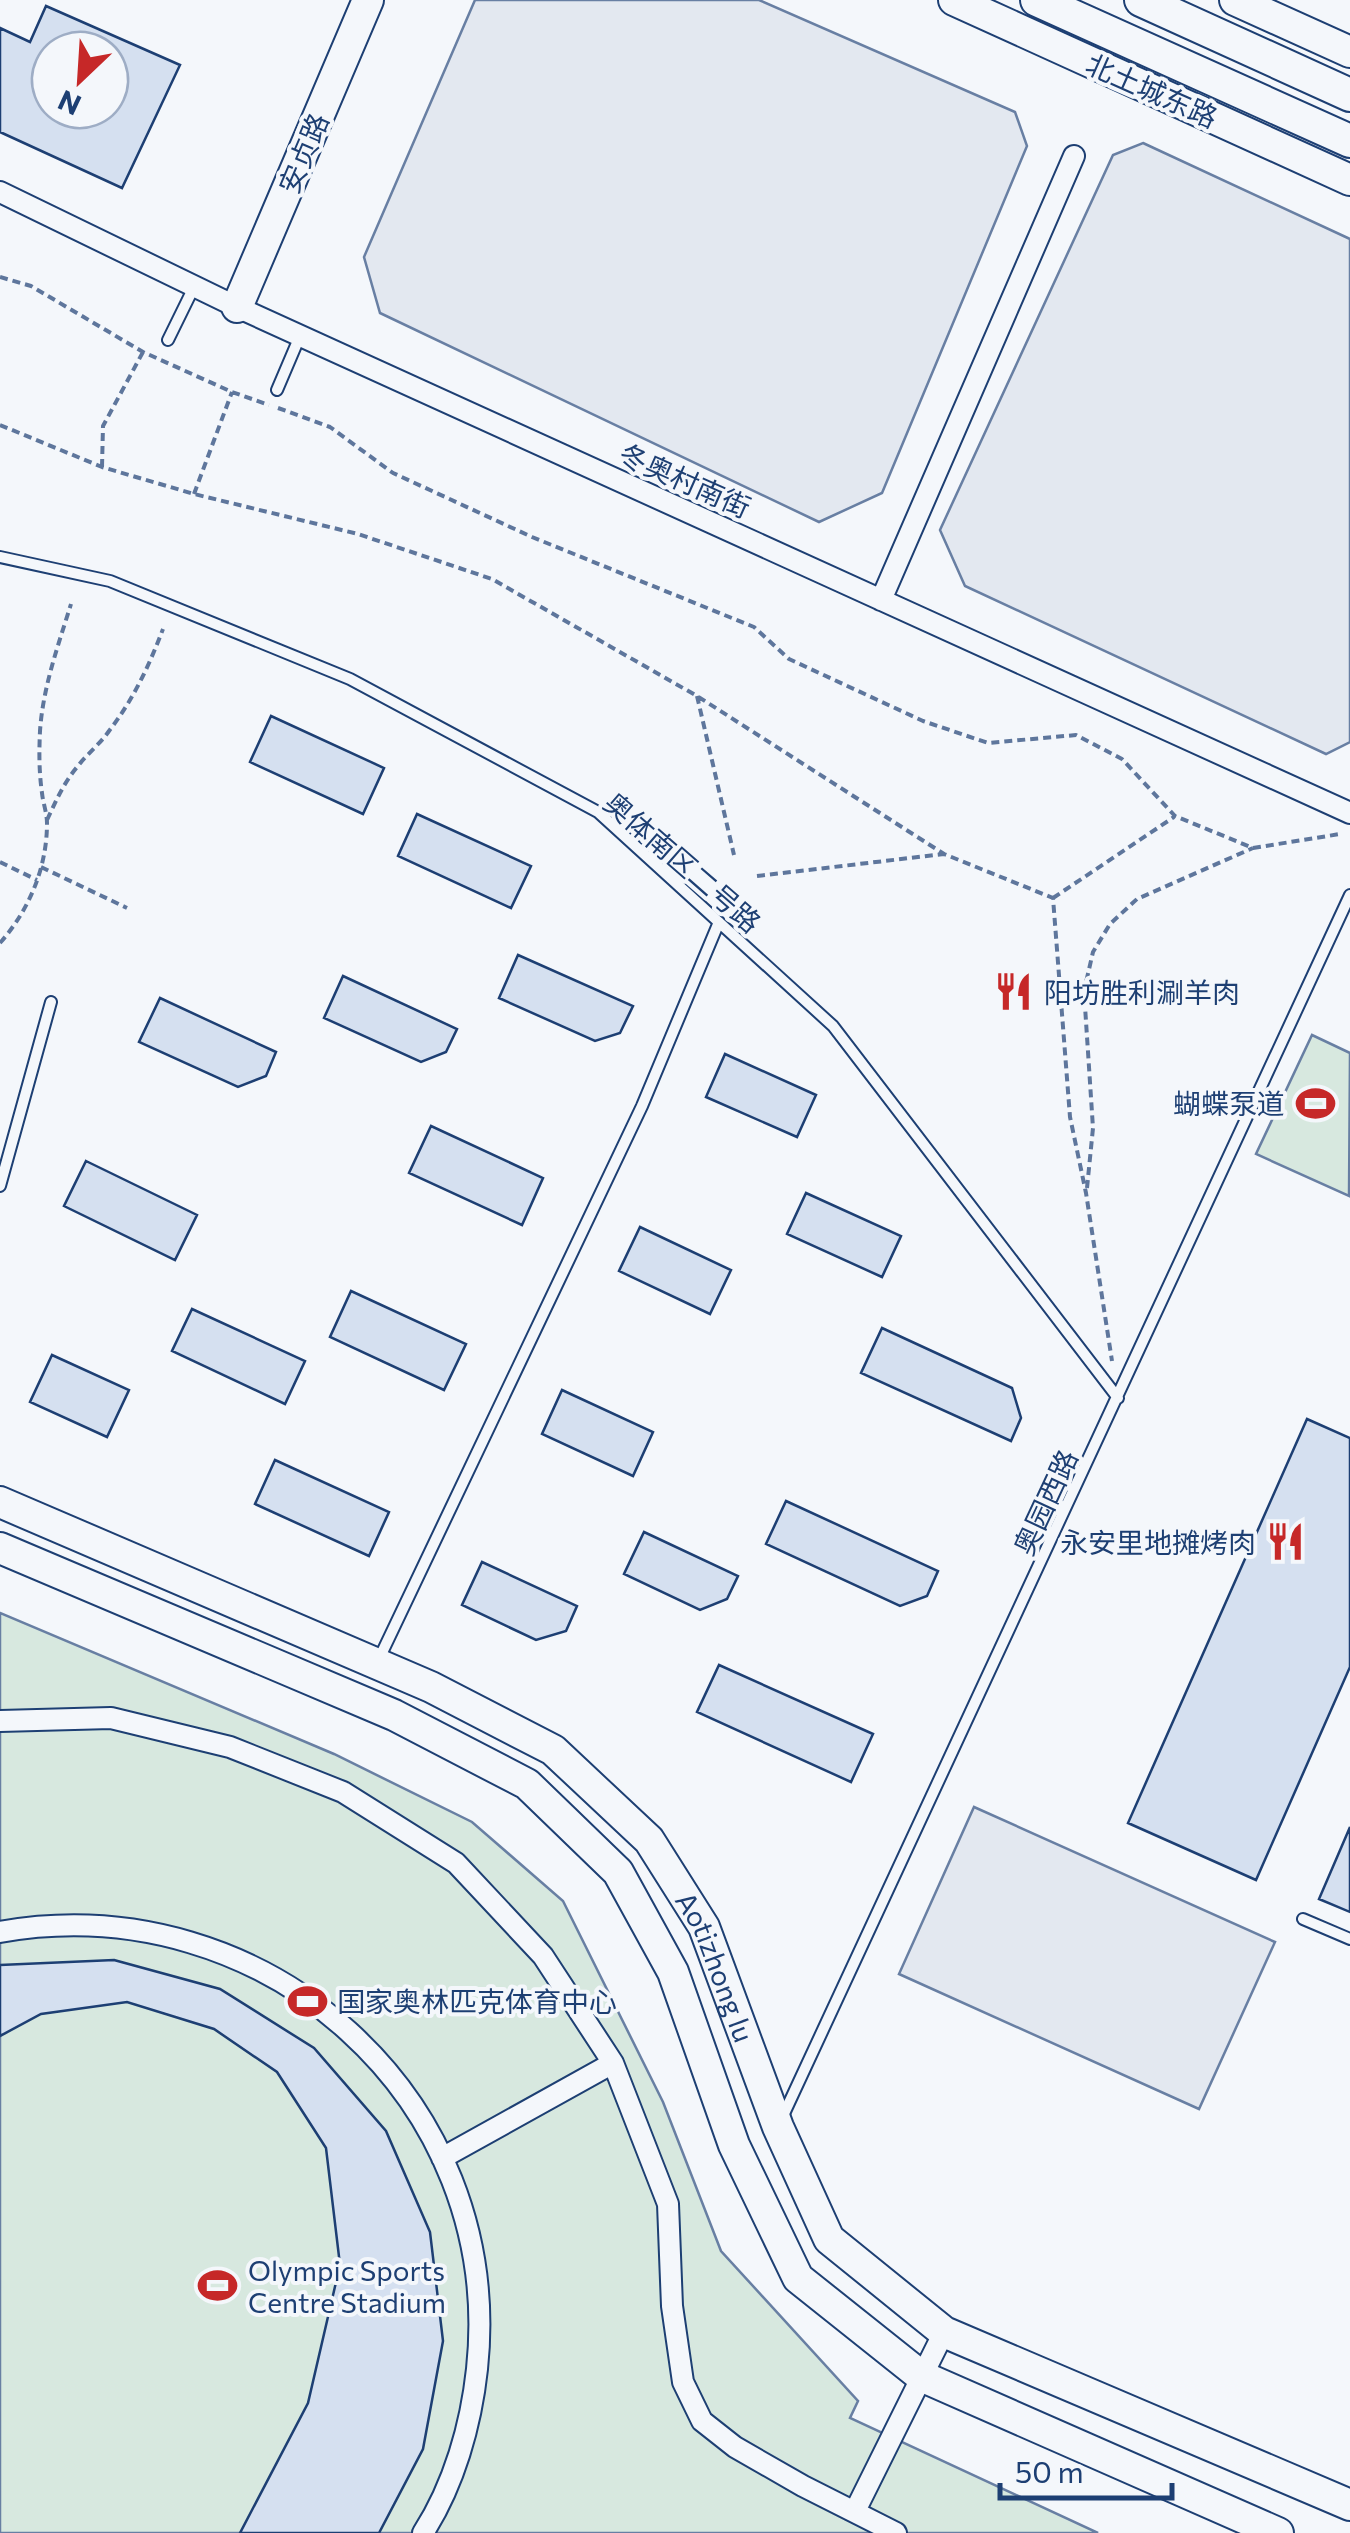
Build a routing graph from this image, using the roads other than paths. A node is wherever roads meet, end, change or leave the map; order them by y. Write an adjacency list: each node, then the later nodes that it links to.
1 (368, 0): 13 (main road, 安贞路)
2 (954, 0): 10 (main road, 北土城东路)
3 (1037, 0): 8 (main road, 北土城东路)
4 (1141, 0): 7 (main road)
5 (1235, 0): 6 (main road)
6 (1350, 52)
7 (1350, 95)
8 (1350, 141)
9 (1074, 156): 18 (street)
10 (1350, 180)
11 (0, 192): 12 (street, 冬奥村南街)
12 (194, 286): 13 (street, 冬奥村南街); 15 (lane)
13 (237, 307): 14 (street, 冬奥村南街)
14 (300, 335): 16 (lane); 18 (street, 冬奥村南街)
15 (168, 340)
16 (277, 390)
17 (0, 556): 21 (lane, 奥体南区二号路)
18 (881, 600): 19 (street, 冬奥村南街)
19 (1350, 813)
20 (1350, 895): 24 (lane, 奥园西路)
21 (719, 922): 24 (lane, 奥体南区二号路); 27 (lane)
22 (51, 1002): 23 (lane)
23 (0, 1186)
24 (1118, 1398): 33 (lane, 奥园西路)
25 (0, 1502): 27 (main road, Aotizhong lu)
26 (0, 1548): 36 (main road, Aotizhong lu)
27 (376, 1664): 33 (main road, Aotizhong lu)
28 (0, 1721): 32 (street)
29 (1304, 1919): 31 (lane)
30 (0, 1932): 34 (street)
31 (1350, 1939)
32 (613, 2062): 34 (street); 38 (street)
33 (778, 2127): 35 (main road, Aotizhong lu)
34 (442, 2158): 39 (street)
35 (944, 2332): 36 (street); 37 (main road, Aotizhong lu)
36 (921, 2376): 38 (street); 41 (main road, Aotizhong lu)
37 (1350, 2505)
38 (855, 2510): 40 (street)
39 (423, 2533)
40 (896, 2533)
41 (1278, 2533)

